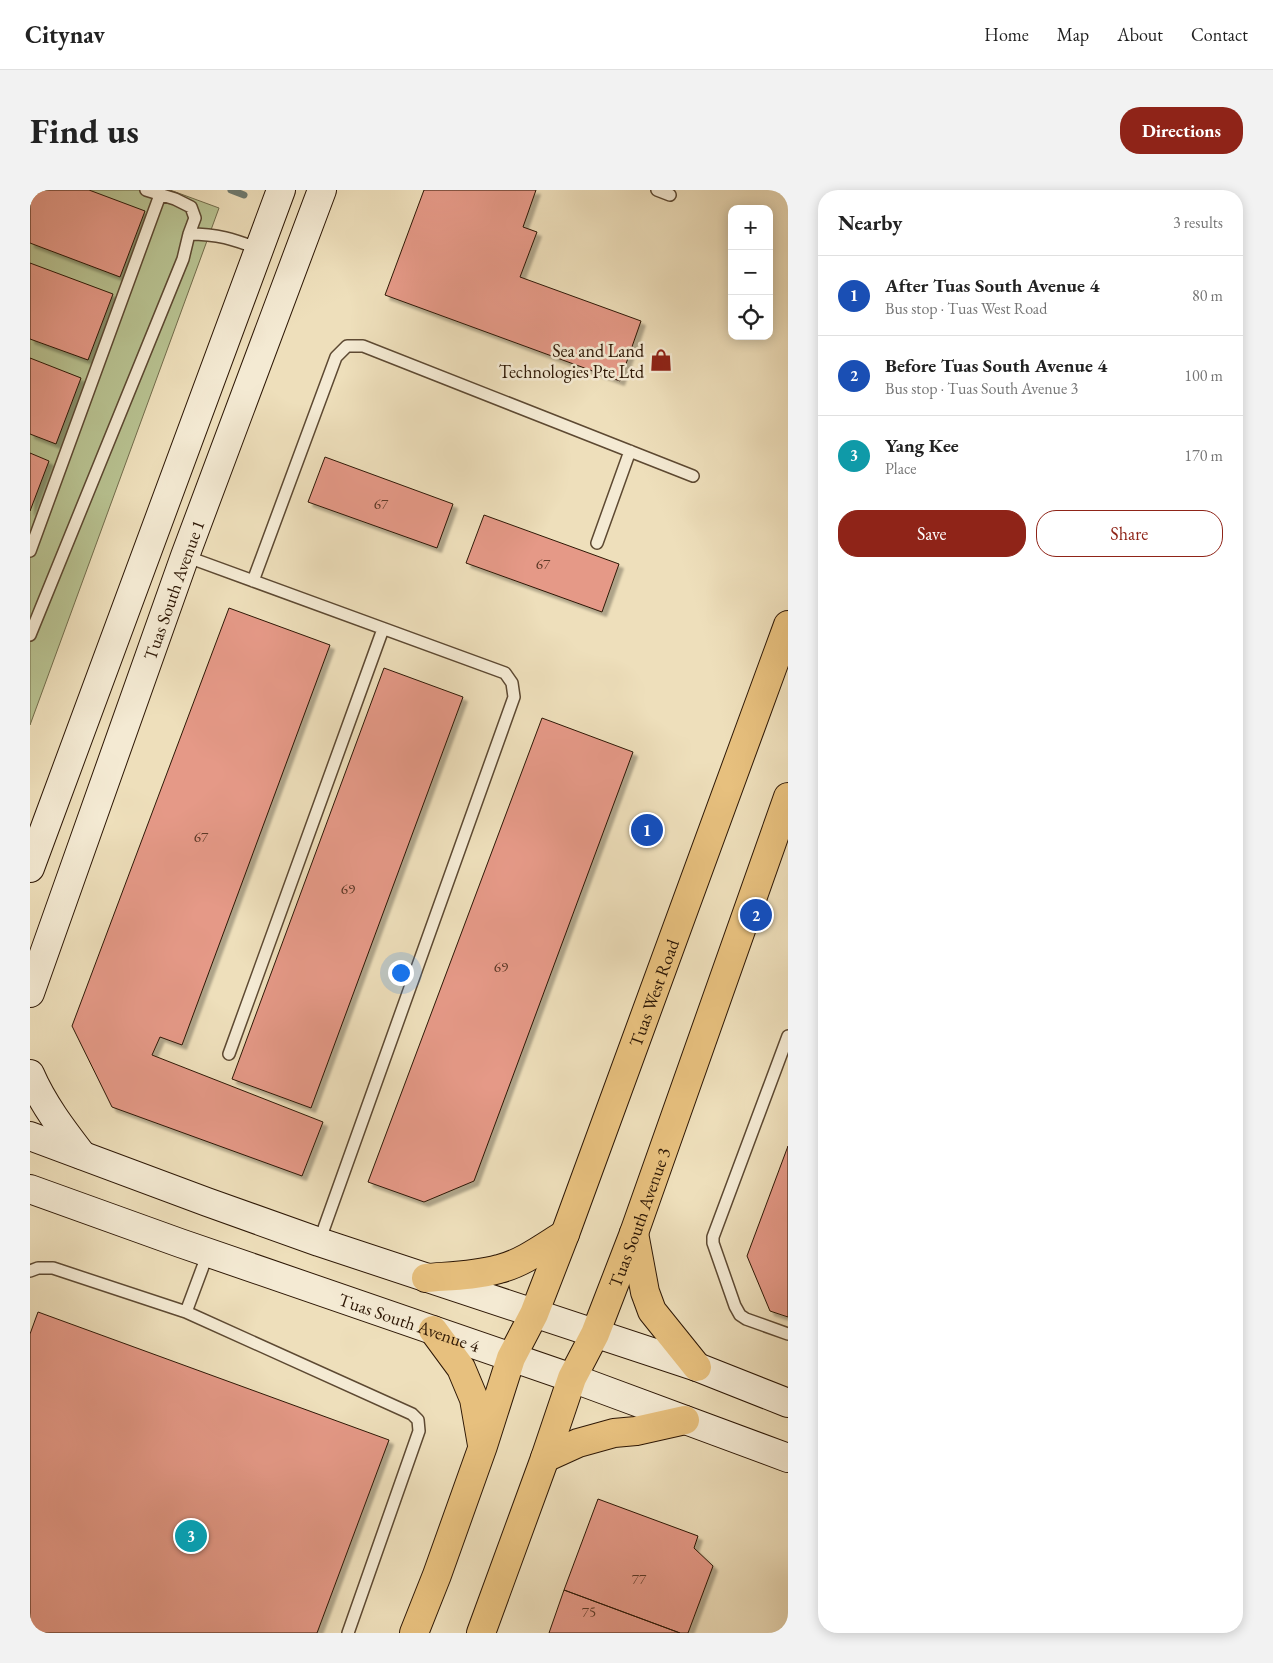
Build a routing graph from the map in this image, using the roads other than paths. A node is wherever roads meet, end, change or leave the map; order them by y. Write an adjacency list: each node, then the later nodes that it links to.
1 (146, 190): 5 (lane)
2 (281, 190): 8 (main road, Tuas South Avenue 1)
3 (322, 190): 13 (main road, Tuas South Avenue 1)
4 (657, 190): 6 (lane)
5 (160, 195): 7 (lane); 12 (lane)
6 (670, 195)
7 (189, 234): 8 (lane); 17 (lane)
8 (259, 249): 19 (main road, Tuas South Avenue 1)
9 (630, 451): 10 (lane); 11 (lane); 14 (lane)
10 (693, 476)
11 (597, 544)
12 (30, 551)
13 (185, 556): 14 (lane); 20 (main road, Tuas South Avenue 1)
14 (253, 581): 16 (lane)
15 (788, 625): 30 (main road, Tuas West Road)
16 (383, 629): 22 (lane); 31 (lane)
17 (30, 635)
18 (788, 798): 29 (main road, Tuas South Avenue 3)
19 (30, 868)
20 (30, 993)
21 (788, 1036): 39 (lane)
22 (229, 1054)
23 (30, 1074): 25 (main road)
24 (30, 1136): 25 (main road)
25 (82, 1154): 31 (main road)
26 (30, 1189): 27 (main road, Tuas South Avenue 4)
27 (66, 1202): 28 (main road); 32 (main road, Tuas South Avenue 4)
28 (30, 1205)
29 (634, 1233): 38 (main road, Tuas South Avenue 3); 41 (main road)
30 (565, 1234): 34 (main road); 36 (main road, Tuas West Road)
31 (319, 1242): 34 (main road)
32 (208, 1253): 35 (lane); 37 (main road, Tuas South Avenue 4)
33 (30, 1271): 35 (lane)
34 (426, 1278): 36 (main road)
35 (186, 1312): 48 (lane)
36 (534, 1314): 38 (main road); 40 (main road, Tuas West Road)
37 (434, 1330): 40 (main road, Tuas South Avenue 4); 45 (main road)
38 (595, 1334): 41 (main road); 42 (main road, Tuas South Avenue 3)
39 (788, 1334)
40 (511, 1358): 42 (main road, Tuas South Avenue 4); 45 (main road)
41 (697, 1367): 43 (main road)
42 (572, 1378): 44 (main road, Tuas South Avenue 4); 46 (main road, Tuas South Avenue 3)
43 (788, 1403)
44 (685, 1420): 46 (main road); 47 (main road, Tuas South Avenue 4)
45 (483, 1446): 49 (main road)
46 (545, 1458): 50 (main road, Tuas South Avenue 3)
47 (788, 1458)
48 (348, 1633)
49 (414, 1633)
50 (481, 1633)

